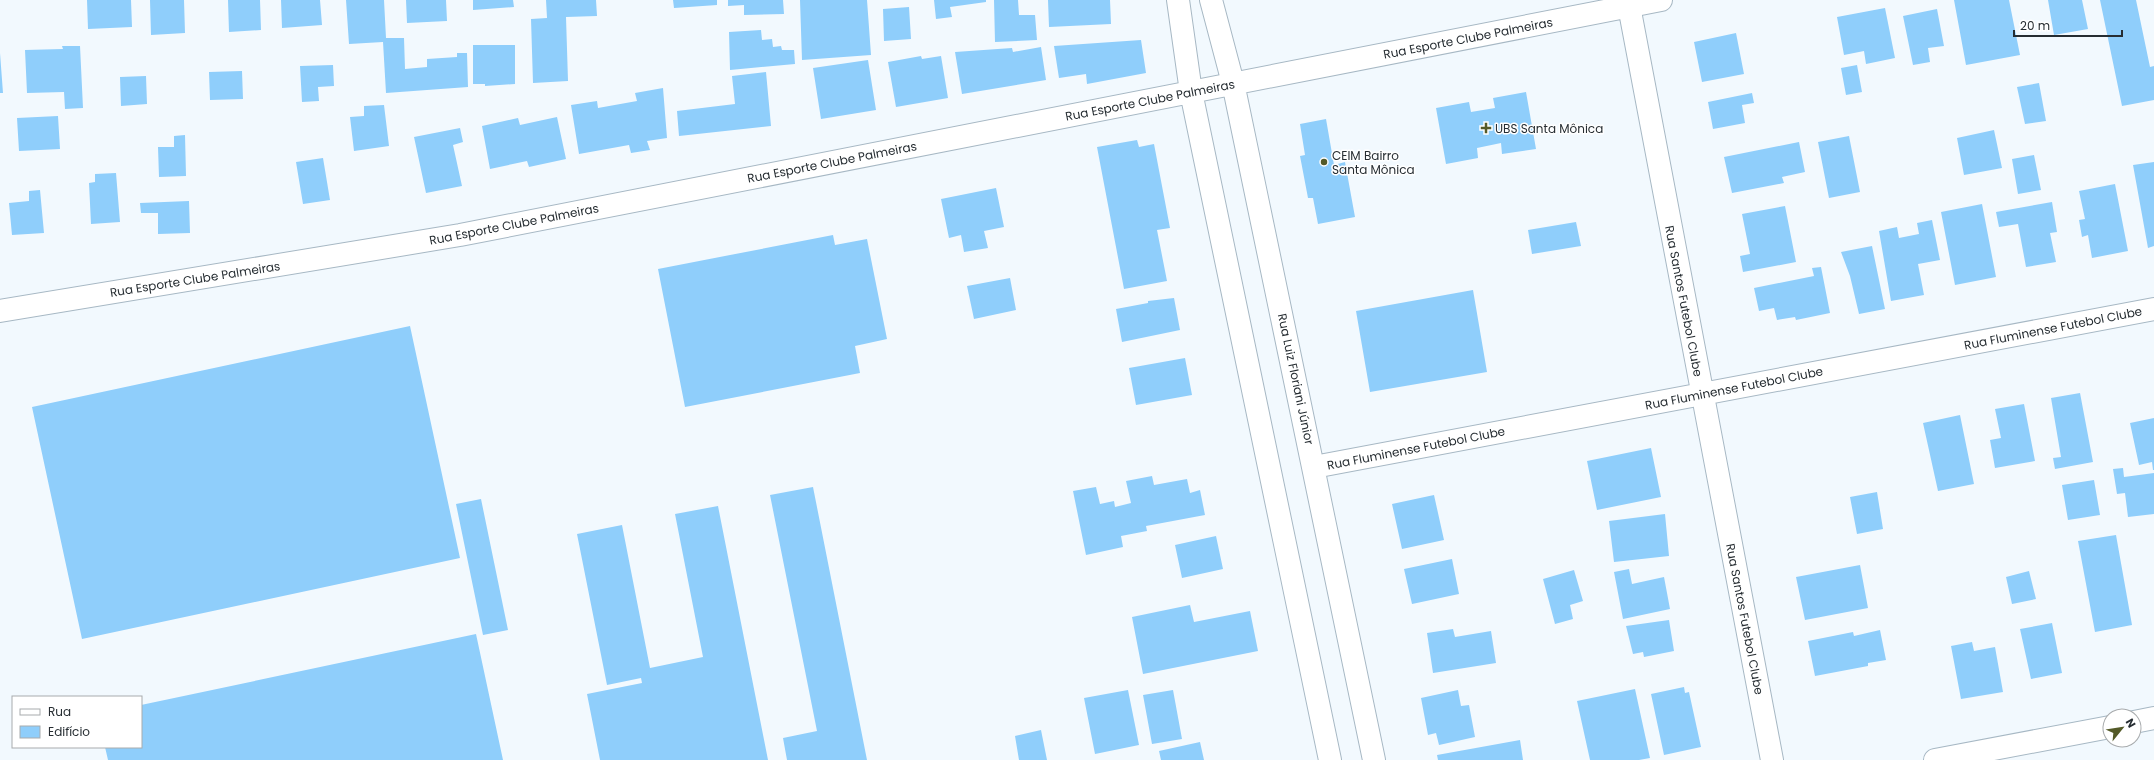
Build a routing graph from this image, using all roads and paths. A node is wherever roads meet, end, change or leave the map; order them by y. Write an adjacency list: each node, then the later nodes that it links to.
1 (1178, 0): 6 (street)
2 (1211, 0): 5 (street, Rua Luiz Floriani Júnior)
3 (1662, 0): 4 (street, Rua Esporte Clube Palmeiras)
4 (1628, 6): 5 (street, Rua Esporte Clube Palmeiras); 9 (street, Rua Santos Futebol Clube)
5 (1233, 83): 6 (street, Rua Esporte Clube Palmeiras); 10 (street, Rua Luiz Floriani Júnior)
6 (1191, 92): 8 (street, Rua Esporte Clube Palmeiras); 14 (street)
7 (2154, 309): 9 (street, Rua Fluminense Futebol Clube)
8 (0, 311)
9 (1702, 394): 10 (street, Rua Fluminense Futebol Clube); 16 (street, Rua Santos Futebol Clube)
10 (1314, 467): 15 (street, Rua Luiz Floriani Júnior)
11 (2154, 718): 12 (street)
12 (2142, 720)
13 (2102, 729): 17 (street)
14 (1330, 760)
15 (1374, 760)
16 (1772, 760)
17 (1935, 760)

